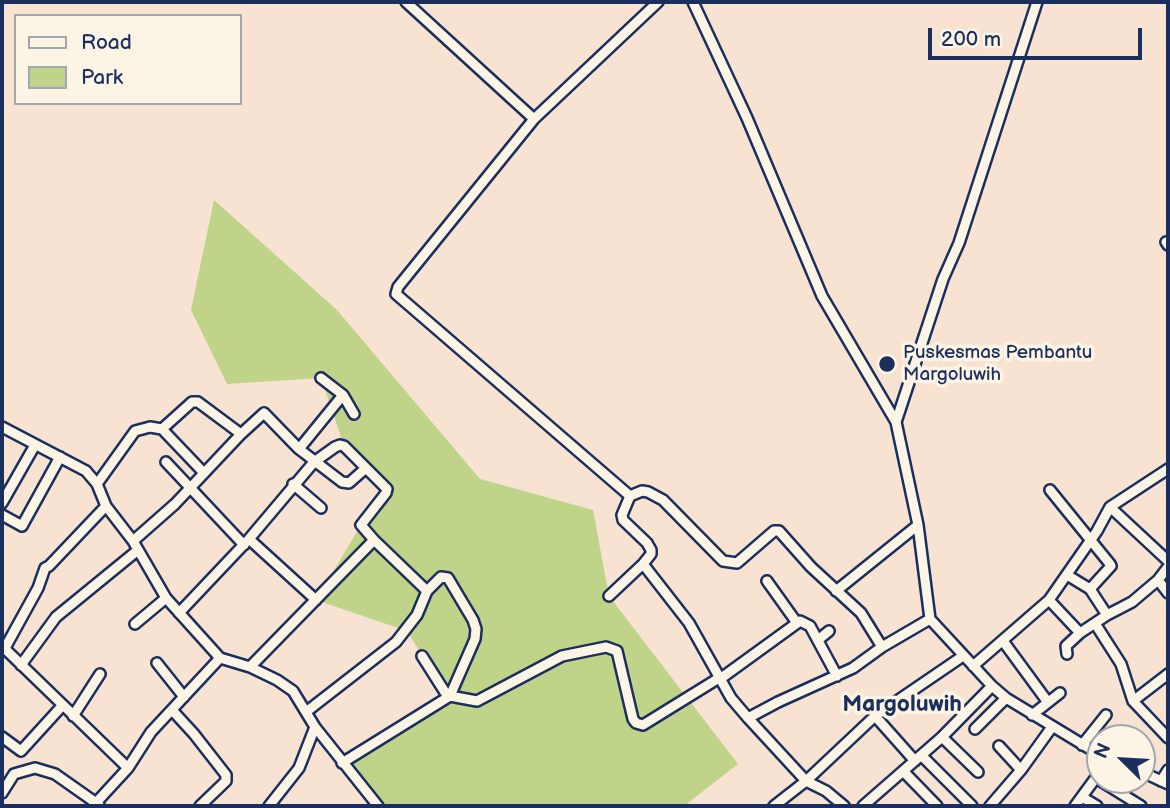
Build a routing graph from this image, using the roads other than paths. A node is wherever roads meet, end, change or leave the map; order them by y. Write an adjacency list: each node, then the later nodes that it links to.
1 (406, 2): 5 (street)
2 (658, 2): 5 (street)
3 (693, 2): 9 (street)
4 (1037, 2): 9 (street)
5 (534, 119): 26 (street)
6 (321, 378): 7 (street)
7 (343, 395): 8 (street); 15 (street)
8 (354, 414)
9 (896, 422): 32 (street)
10 (5, 428): 13 (street); 14 (street)
11 (162, 429): 12 (street); 21 (street); 22 (street)
12 (241, 434): 15 (street); 21 (street)
13 (2, 440)
14 (36, 445): 16 (street); 27 (street)
15 (299, 449): 18 (street)
16 (60, 457): 22 (street); 31 (street)
17 (166, 462): 24 (street)
18 (314, 462): 19 (street); 19 (street); 23 (street)
19 (366, 468): 33 (street)
20 (1168, 469): 29 (street)
21 (204, 473): 24 (street)
22 (97, 484): 28 (street)
23 (293, 484): 30 (street); 35 (street)
24 (192, 487): 35 (street); 36 (street)
25 (1050, 491): 34 (street)
26 (630, 496): 38 (street); 45 (street)
27 (2, 503)
28 (106, 506): 36 (street); 61 (street)
29 (1110, 507): 34 (street); 37 (street)
30 (321, 508)
31 (2, 515)
32 (918, 525): 45 (street); 53 (street)
33 (374, 540): 44 (street); 49 (street)
34 (1089, 541): 40 (street); 43 (street)
35 (246, 542): 49 (street); 51 (street)
36 (135, 546): 48 (street); 68 (street)
37 (1168, 561)
38 (643, 564): 47 (street); 74 (street)
39 (1168, 567): 41 (street)
40 (1068, 575): 43 (street); 50 (street)
41 (1158, 580): 46 (street); 52 (street)
42 (767, 581): 54 (street)
43 (1090, 589): 52 (street)
44 (427, 591): 77 (street); 84 (street)
45 (836, 591): 62 (street)
46 (1168, 593)
47 (609, 596)
48 (166, 598): 51 (street); 55 (street)
49 (316, 600): 70 (street)
50 (1049, 600): 58 (street); 60 (street)
51 (179, 613): 66 (street)
52 (1107, 615): 56 (street)
53 (930, 619): 62 (street); 65 (street)
54 (797, 623): 59 (street); 74 (street)
55 (135, 624)
56 (1096, 625): 58 (street); 81 (street)
57 (829, 631): 59 (street)
58 (1080, 633): 63 (street)
59 (818, 640): 73 (street)
60 (1003, 641): 69 (street); 80 (street)
61 (3, 647): 68 (street)
62 (882, 647): 73 (street)
63 (1067, 654)
64 (422, 656): 77 (street)
65 (963, 656): 69 (street); 88 (street)
66 (220, 658): 70 (street); 78 (street)
67 (157, 663): 78 (street)
68 (22, 665): 82 (street)
69 (973, 666): 75 (street)
70 (250, 667): 84 (street)
71 (100, 674): 87 (street)
72 (1168, 674): 81 (street)
73 (837, 676): 89 (street)
74 (719, 678): 77 (street); 89 (street)
75 (992, 686): 79 (street); 94 (street)
76 (1060, 693): 80 (street)
77 (449, 696): 101 (street)
78 (184, 697): 83 (street)
79 (1006, 698): 85 (street); 92 (street)
80 (1047, 701): 85 (street)
81 (1133, 701): 95 (street)
82 (62, 706): 87 (street); 99 (street)
83 (172, 709): 103 (street); 117 (street)
84 (306, 712): 90 (street)
85 (1032, 715): 91 (street)
86 (1106, 715): 96 (street)
87 (73, 716): 103 (street)
88 (875, 716): 100 (street); 108 (street)
89 (748, 718): 108 (street)
90 (315, 727): 101 (street); 118 (street)
91 (1052, 727): 96 (street); 104 (street)
92 (975, 729)
93 (2, 737): 99 (street)
94 (943, 737): 100 (street); 107 (street)
95 (1168, 738)
96 (1082, 745): 98 (street)
97 (999, 746): 104 (street)
98 (1086, 747)
99 (21, 751): 102 (street)
100 (918, 759): 106 (street); 123 (street)
101 (342, 763): 119 (street)
102 (30, 768): 111 (street); 114 (street)
103 (128, 768): 114 (street)
104 (1021, 770): 116 (street)
105 (1168, 770): 109 (street)
106 (904, 772): 121 (street); 122 (street)
107 (978, 772)
108 (806, 781): 115 (street); 120 (street)
109 (1165, 782)
110 (1086, 792): 113 (street)
111 (2, 793)
112 (1124, 794): 126 (street)
113 (1082, 797): 124 (street); 125 (street)
114 (96, 805)
115 (779, 805)
116 (995, 805)
117 (200, 806)
118 (270, 806)
119 (378, 806)
120 (844, 806)
121 (863, 806)
122 (937, 806)
123 (972, 806)
124 (1075, 806)
125 (1097, 806)
126 (1141, 806)

